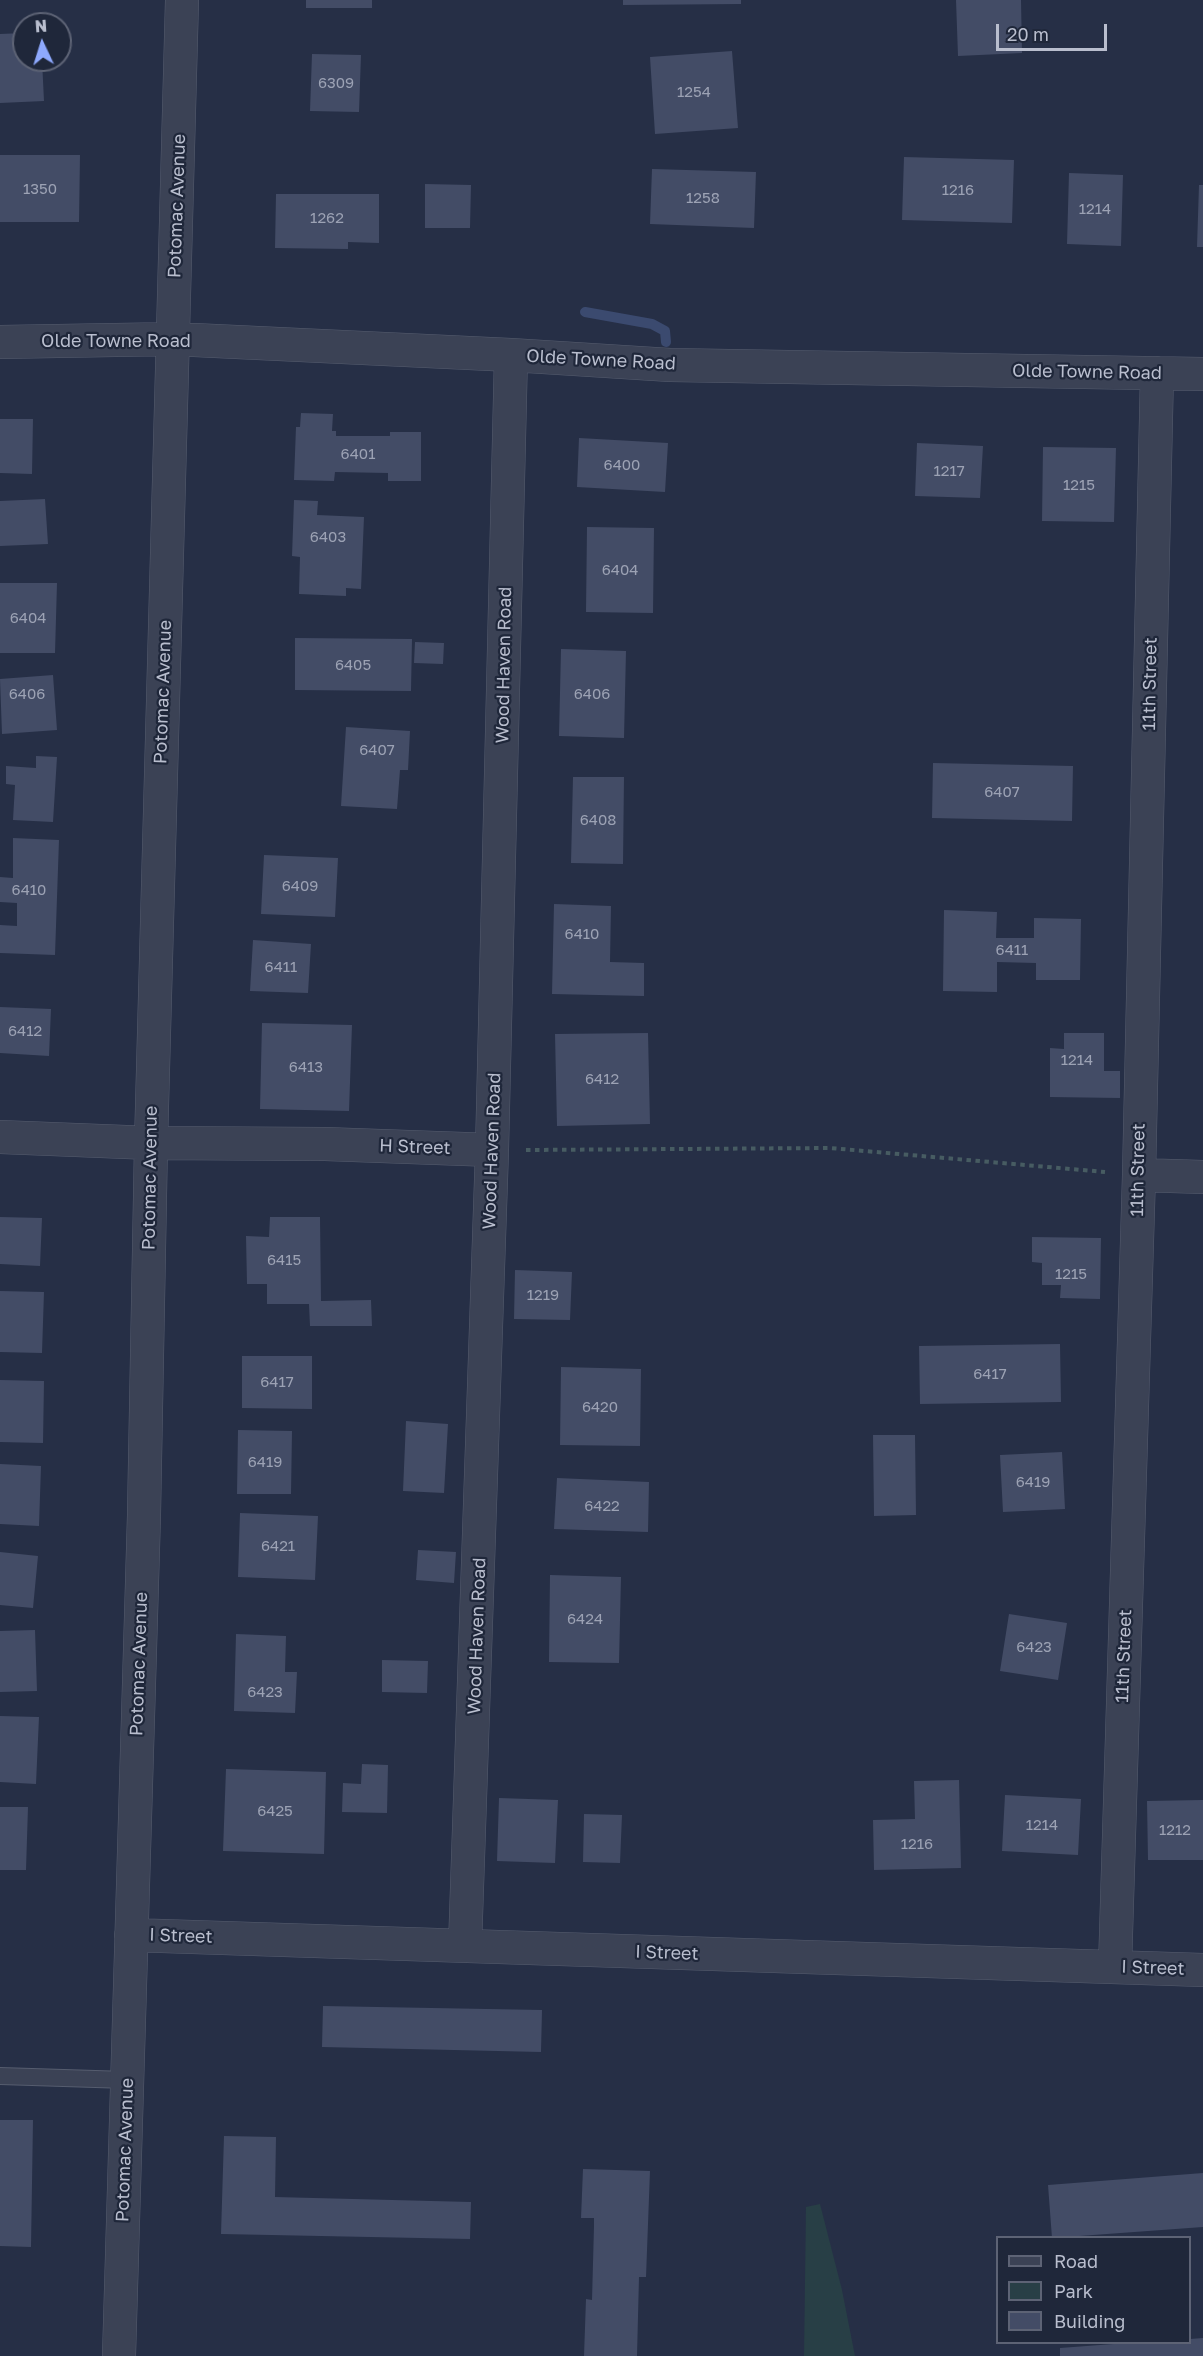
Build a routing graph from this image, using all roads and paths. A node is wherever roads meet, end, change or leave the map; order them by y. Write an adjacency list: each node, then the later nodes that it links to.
1 (182, 0): 2 (street, Potomac Avenue)
2 (173, 339): 3 (street, Olde Towne Road); 4 (street, Olde Towne Road); 8 (street, Potomac Avenue)
3 (0, 342)
4 (511, 355): 5 (street, Olde Towne Road); 9 (street, Wood Haven Road)
5 (1157, 373): 6 (street, Olde Towne Road); 10 (street, 11th Street)
6 (1203, 374)
7 (0, 1137): 8 (street, H Street)
8 (150, 1143): 9 (street, H Street); 12 (street, Potomac Avenue)
9 (492, 1150): 10 (path); 13 (street, Wood Haven Road)
10 (1138, 1175): 11 (street); 14 (street, 11th Street)
11 (1203, 1177)
12 (131, 1935): 13 (street, I Street); 17 (street, Potomac Avenue)
13 (465, 1946): 14 (street, I Street)
14 (1115, 1966): 15 (street, I Street)
15 (1203, 1970)
16 (0, 2076): 17 (lane)
17 (127, 2080): 18 (street, Potomac Avenue)
18 (119, 2356)

